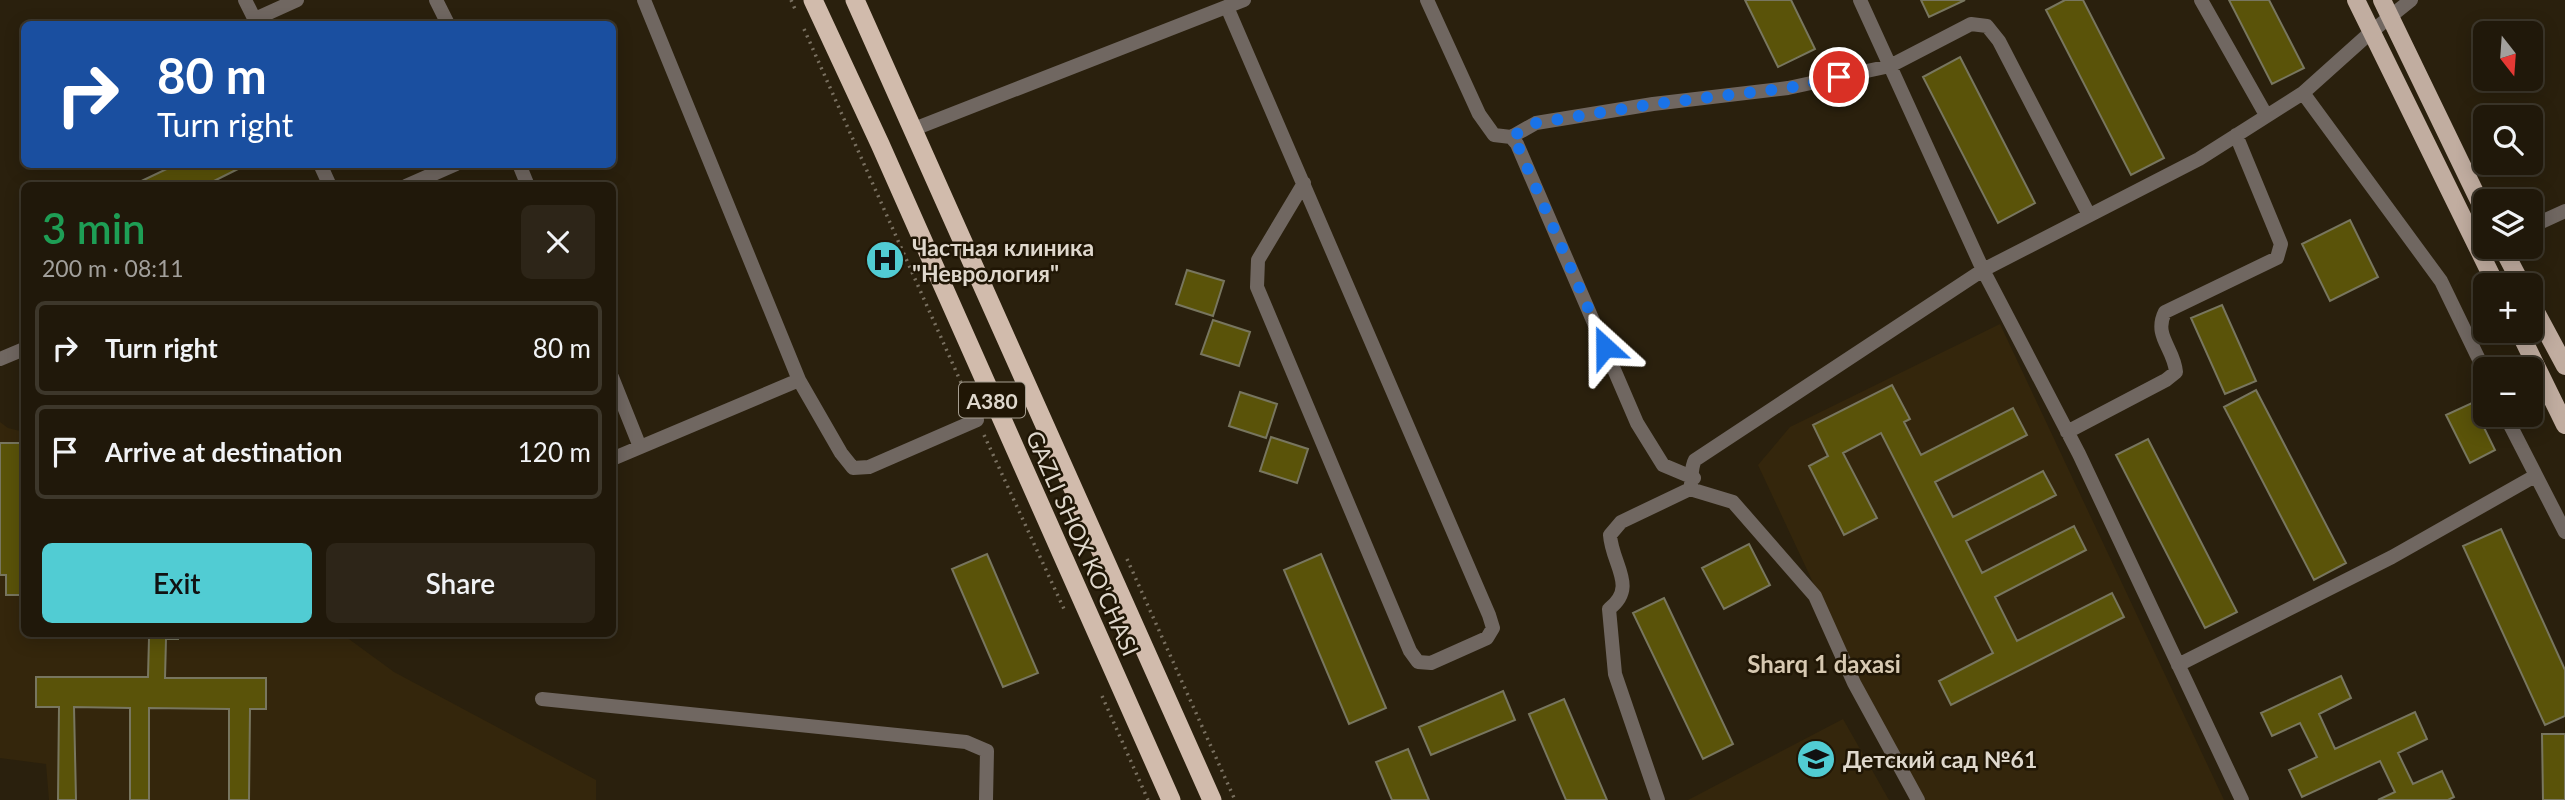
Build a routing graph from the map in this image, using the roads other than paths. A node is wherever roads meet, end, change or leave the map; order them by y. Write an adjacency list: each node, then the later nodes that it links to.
1 (245, 0): 15 (street)
2 (297, 0): 16 (street)
3 (436, 0): 17 (street)
4 (644, 0): 40 (street)
5 (813, 0): 54 (highway, GAZLI SHOX KO'CHASI / A380)
6 (855, 0): 22 (highway, GAZLI SHOX KO'CHASI / A380)
7 (1244, 0): 13 (street)
8 (1427, 0): 24 (street)
9 (1860, 0): 19 (street)
10 (2201, 0): 21 (street)
11 (2356, 0): 18 (main road)
12 (2410, 0): 14 (street)
13 (1227, 7): 22 (street); 27 (street)
14 (2386, 8): 18 (street); 28 (main road)
15 (256, 21)
16 (258, 21)
17 (446, 21)
18 (2371, 32): 20 (street); 33 (main road)
19 (1890, 66): 24 (street); 30 (street); 32 (street)
20 (2303, 93): 21 (street); 37 (street)
21 (2266, 115): 23 (street)
22 (914, 129): 55 (highway, GAZLI SHOX KO'CHASI / A380)
23 (2236, 135): 30 (street); 45 (street)
24 (1511, 137): 49 (street)
25 (447, 168): 26 (street)
26 (415, 182)
27 (1304, 183): 27 (street)
28 (2473, 189)
29 (2565, 211): 31 (street)
30 (2089, 215): 32 (street)
31 (2543, 221)
32 (1983, 270): 45 (street); 49 (street)
33 (2490, 273)
34 (2543, 325): 39 (main road)
35 (2525, 343): 43 (main road)
36 (21, 350): 38 (street)
37 (2478, 357)
38 (0, 359)
39 (2565, 366)
40 (799, 380): 42 (street); 46 (street)
41 (616, 387): 46 (street)
42 (977, 420)
43 (2565, 425)
44 (2511, 427): 48 (street)
45 (2067, 432): 51 (street)
46 (640, 447): 47 (street)
47 (616, 457)
48 (2535, 476): 50 (street); 51 (street)
49 (1692, 483): 56 (street); 57 (street)
50 (2565, 532)
51 (2178, 665): 58 (street)
52 (542, 699): 53 (street)
53 (986, 800)
54 (1171, 800)
55 (1212, 800)
56 (1658, 800)
57 (1918, 800)
58 (2242, 800)

